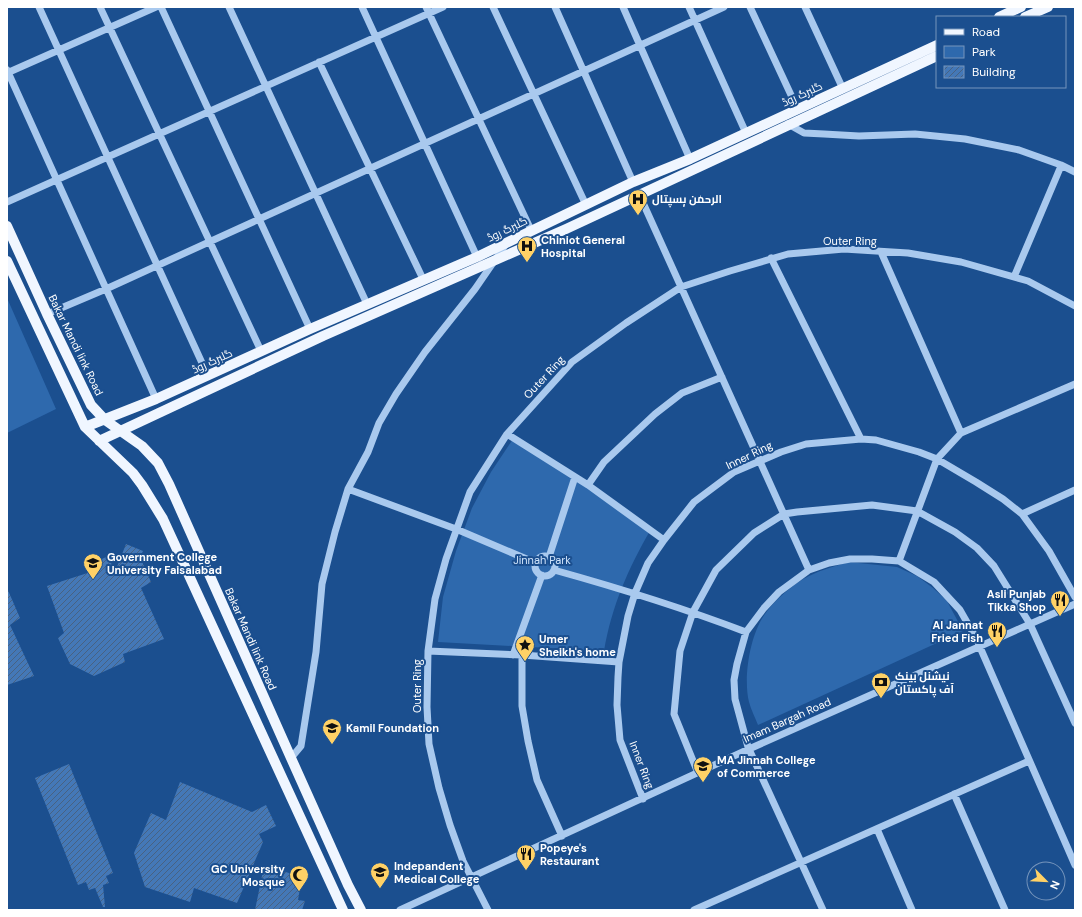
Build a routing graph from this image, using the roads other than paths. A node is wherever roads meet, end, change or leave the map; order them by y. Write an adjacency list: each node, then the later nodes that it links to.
1 (39, 7): 25 (street)
2 (100, 7): 21 (street)
3 (156, 7): 21 (street)
4 (161, 7): 34 (street)
5 (229, 7): 30 (street)
6 (362, 7): 22 (street)
7 (443, 7): 17 (street)
8 (493, 7): 32 (street)
9 (555, 7): 28 (street)
10 (623, 7): 23 (street)
11 (689, 7): 20 (street)
12 (724, 7): 20 (street)
13 (750, 7): 33 (street)
14 (805, 7): 31 (street)
15 (1021, 7): 18 (main road)
16 (1048, 7): 19 (main road)
17 (428, 10): 22 (street); 35 (street)
18 (1001, 16)
19 (1027, 16)
20 (695, 20): 23 (street); 38 (street)
21 (110, 27): 25 (street); 39 (street)
22 (376, 37): 27 (street); 40 (street)
23 (640, 45): 28 (street); 42 (street)
24 (936, 46): 31 (main road, گلبرگ روڈ)
25 (59, 50): 29 (street); 41 (street)
26 (936, 56): 37 (main road, گلبرگ روڈ)
27 (319, 62): 30 (street); 44 (street)
28 (584, 71): 32 (street); 47 (street)
29 (7, 72): 46 (street)
30 (266, 86): 34 (street); 48 (street)
31 (843, 89): 33 (main road, گلبرگ روڈ)
32 (534, 94): 35 (street); 51 (street)
33 (798, 110): 36 (main road, گلبرگ روڈ)
34 (209, 111): 39 (street); 52 (street)
35 (479, 119): 40 (street); 54 (street)
36 (777, 120): 37 (street); 38 (main road, گلبرگ روڈ)
37 (790, 124): 43 (street); 49 (main road, گلبرگ روڈ)
38 (746, 133): 42 (main road, گلبرگ روڈ)
39 (160, 134): 41 (street); 55 (street)
40 (425, 143): 44 (street); 58 (street)
41 (107, 157): 46 (street); 62 (street)
42 (690, 159): 47 (main road, گلبرگ روڈ)
43 (1061, 166): 45 (street); 63 (street)
44 (371, 169): 48 (street); 64 (street)
45 (1075, 172)
46 (56, 180): 50 (street); 66 (street)
47 (633, 182): 51 (main road, گلبرگ روڈ)
48 (316, 194): 52 (street); 67 (street)
49 (639, 194): 60 (main road, گلبرگ روڈ); 65 (street)
50 (7, 202)
51 (586, 205): 54 (main road, گلبرگ روڈ)
52 (260, 220): 55 (street); 70 (street)
53 (7, 226): 69 (main road, Bakar Mandi link Road)
54 (531, 230): 56 (main road, گلبرگ روڈ)
55 (210, 242): 62 (street); 71 (street)
56 (506, 242): 58 (main road, گلبرگ روڈ); 60 (street)
57 (881, 252): 59 (street, Outer Ring); 63 (street, Outer Ring); 79 (street)
58 (476, 257): 64 (main road, گلبرگ روڈ)
59 (771, 258): 65 (street, Outer Ring); 81 (street)
60 (497, 259): 78 (main road, گلبرگ روڈ); 87 (street)
61 (7, 261): 77 (main road)
62 (158, 266): 66 (street); 72 (street)
63 (1014, 277): 68 (street, Outer Ring)
64 (423, 279): 67 (main road, گلبرگ روڈ)
65 (682, 287): 73 (street); 80 (street, Outer Ring)
66 (106, 289): 69 (street); 75 (street)
67 (367, 304): 70 (main road, گلبرگ روڈ)
68 (1075, 306)
69 (46, 314): 76 (main road, Bakar Mandi link Road)
70 (310, 329): 71 (main road, گلبرگ روڈ)
71 (261, 351): 72 (main road, گلبرگ روڈ)
72 (208, 376): 75 (main road, گلبرگ روڈ)
73 (722, 377): 84 (street); 86 (street)
74 (1075, 384): 79 (street)
75 (156, 400): 76 (main road, گلبرگ روڈ)
76 (105, 420): 77 (main road, گلبرگ روڈ); 78 (main road, Bakar Mandi link Road)
77 (85, 427): 82 (main road)
78 (120, 431): 82 (main road, گلبرگ روڈ); 113 (main road, Bakar Mandi link Road)
79 (961, 433): 83 (street)
80 (507, 434): 85 (street); 92 (street, Outer Ring)
81 (861, 439): 83 (street, Inner Ring); 84 (street, Inner Ring)
82 (99, 441): 124 (main road)
83 (937, 459): 89 (street); 91 (street, Inner Ring)
84 (760, 461): 90 (street); 93 (street, Inner Ring)
85 (575, 477): 86 (street); 94 (street)
86 (588, 485): 93 (street)
87 (348, 490): 92 (street); 113 (street)
88 (1075, 490): 91 (street)
89 (917, 511): 90 (street); 95 (street); 104 (street)
90 (784, 514): 98 (street); 103 (street)
91 (1022, 514): 101 (street, Inner Ring)
92 (456, 530): 96 (street); 107 (street, Outer Ring)
93 (664, 540): 100 (street, Inner Ring)
94 (549, 557): 96 (street); 97 (street)
95 (899, 561): 98 (street); 106 (street)
96 (536, 563): 99 (street)
97 (554, 570): 99 (street); 100 (street)
98 (809, 570): 105 (street)
99 (542, 575): 108 (street)
100 (635, 593): 103 (street); 110 (street, Inner Ring)
101 (1075, 597)
102 (1075, 604): 104 (street, Imam Bargah Road)
103 (693, 612): 105 (street); 115 (street)
104 (1030, 624): 106 (street, Imam Bargah Road); 111 (street)
105 (746, 632): 112 (street)
106 (979, 646): 112 (street, Imam Bargah Road); 114 (street)
107 (428, 651): 108 (street); 122 (street, Outer Ring)
108 (513, 655): 109 (street)
109 (522, 655): 110 (street); 119 (street)
110 (619, 662): 117 (street, Inner Ring)
111 (1075, 723)
112 (749, 749): 115 (street, Imam Bargah Road); 120 (street)
113 (291, 758): 125 (main road, Bakar Mandi link Road)
114 (1029, 761): 116 (street); 121 (street)
115 (698, 773): 117 (street, Imam Bargah Road)
116 (954, 794): 118 (street); 131 (street)
117 (643, 799): 119 (street, Imam Bargah Road)
118 (877, 829): 120 (street); 130 (street)
119 (562, 836): 122 (street, Imam Bargah Road)
120 (801, 862): 123 (street); 129 (street)
121 (1075, 865)
122 (471, 876): 126 (street, Imam Bargah Road); 127 (street, Outer Ring)
123 (706, 908): 128 (street)
124 (343, 910)
125 (361, 910)
126 (400, 910)
127 (488, 910)
128 (694, 910)
129 (823, 910)
130 (912, 910)
131 (1005, 910)

